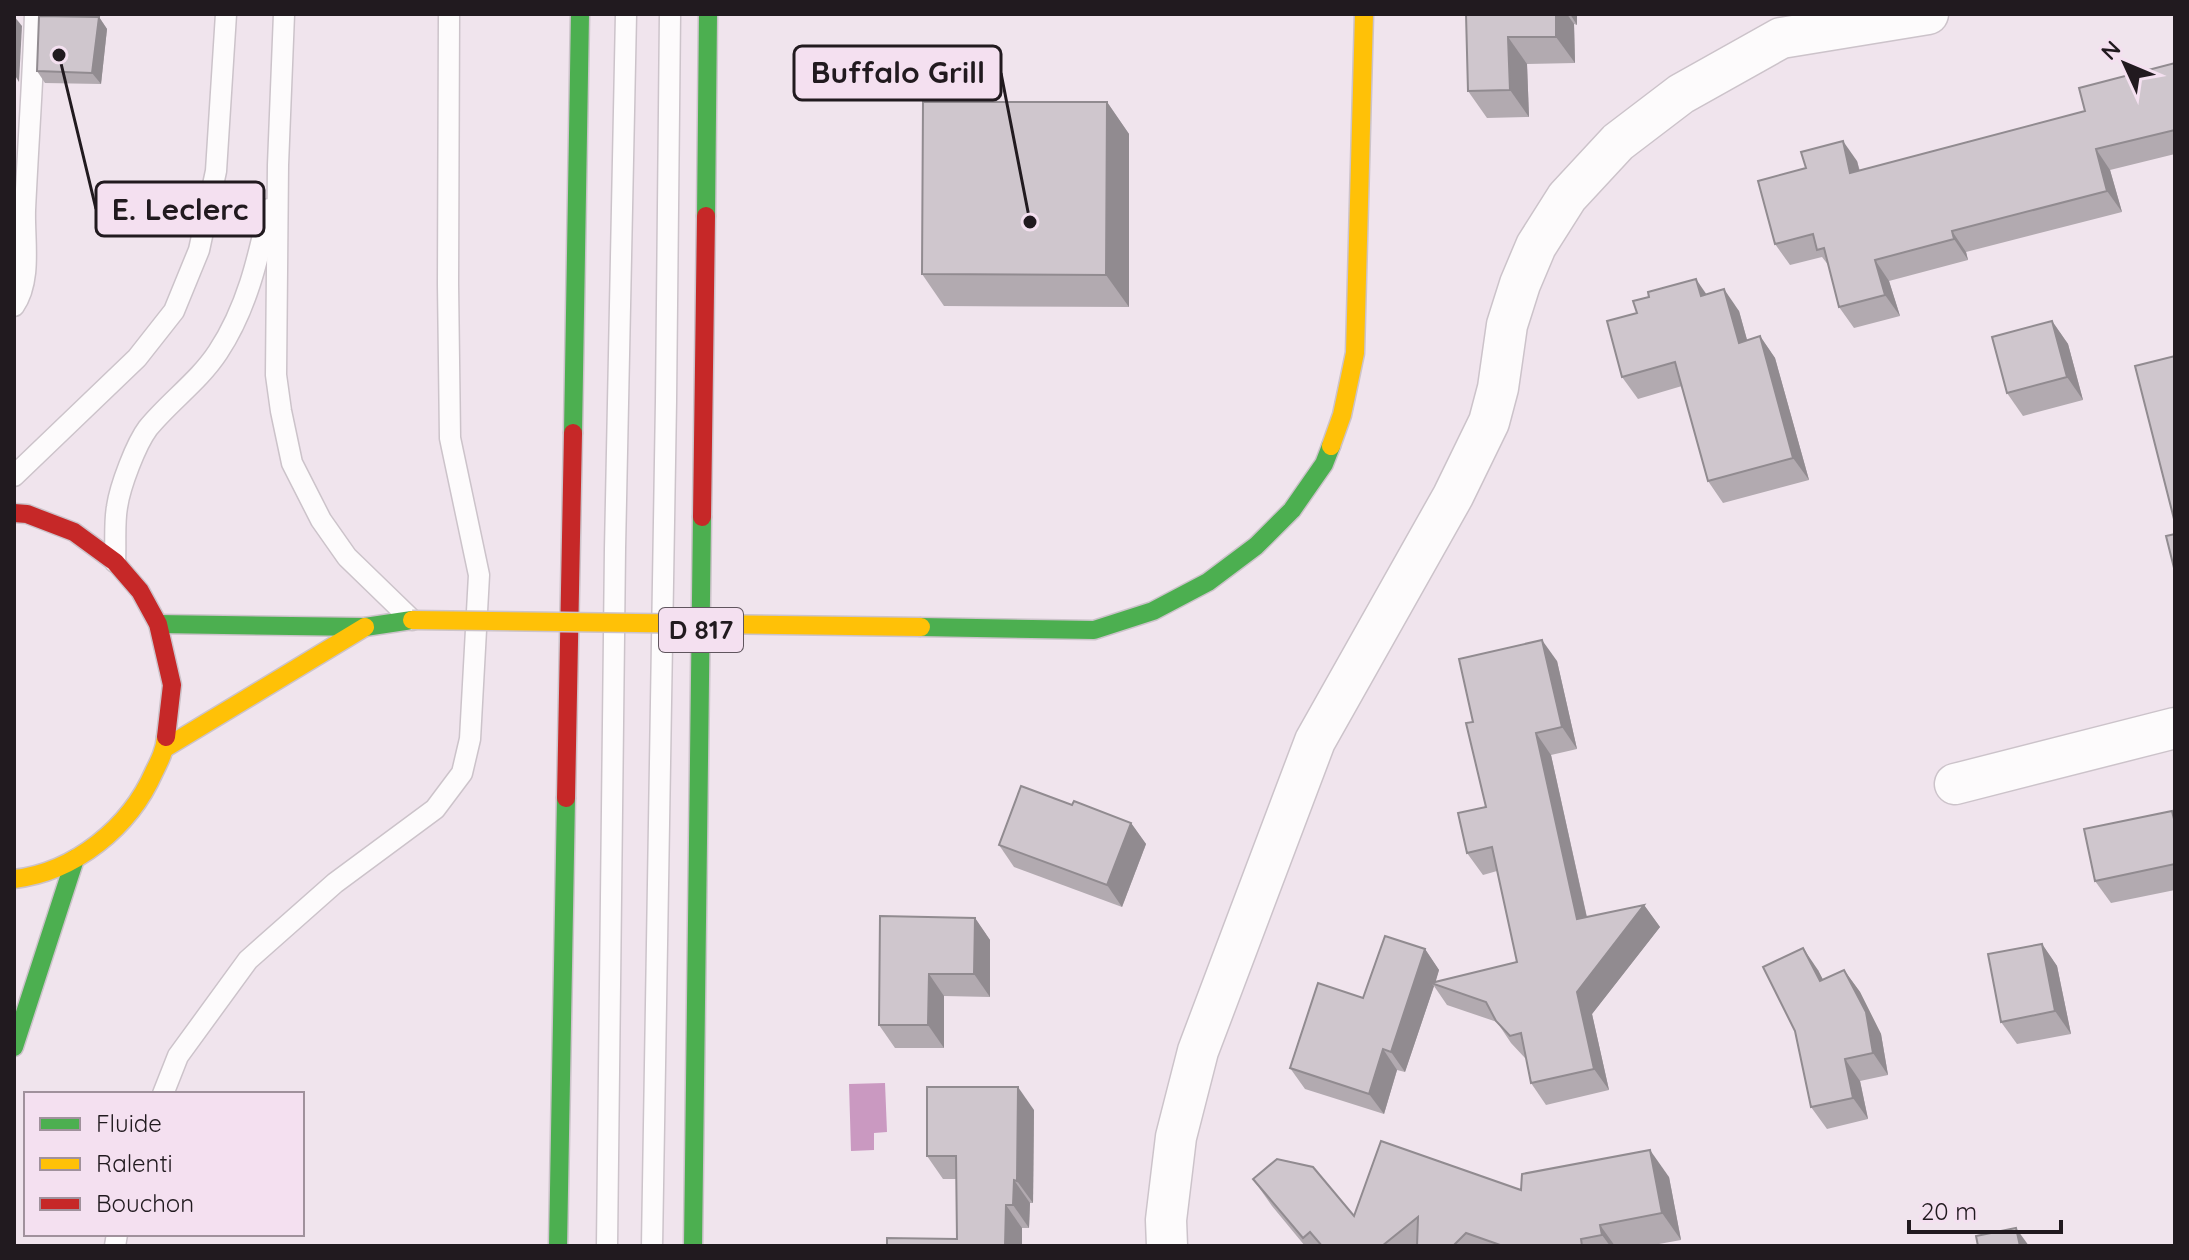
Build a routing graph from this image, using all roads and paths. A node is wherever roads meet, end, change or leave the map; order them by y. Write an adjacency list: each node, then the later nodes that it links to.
1 (35, 14): 12 (lane)
2 (226, 14): 15 (lane)
3 (284, 14): 13 (lane)
4 (449, 14): 27 (lane)
5 (580, 14): 28 (street)
6 (626, 14): 31 (lane)
7 (670, 14): 32 (lane)
8 (708, 14): 33 (street, D 817)
9 (1364, 14): 18 (street, bridge)
10 (1928, 14): 11 (street)
11 (1780, 26): 34 (street)
12 (23, 120): 14 (lane)
13 (278, 165): 17 (lane); 18 (lane)
14 (14, 306)
15 (14, 476)
16 (14, 513): 17 (street)
17 (115, 562): 19 (street)
18 (412, 620): 20 (street)
19 (158, 624): 20 (street); 22 (street)
20 (365, 627): 22 (street)
21 (2175, 728): 23 (street)
22 (165, 748): 24 (street)
23 (1955, 784)
24 (75, 859): 25 (street); 26 (street)
25 (14, 879)
26 (14, 1047)
27 (164, 1092)
28 (559, 1141): 29 (street); 30 (street)
29 (548, 1246)
30 (558, 1246)
31 (607, 1246)
32 (652, 1246)
33 (693, 1246)
34 (1167, 1246)

